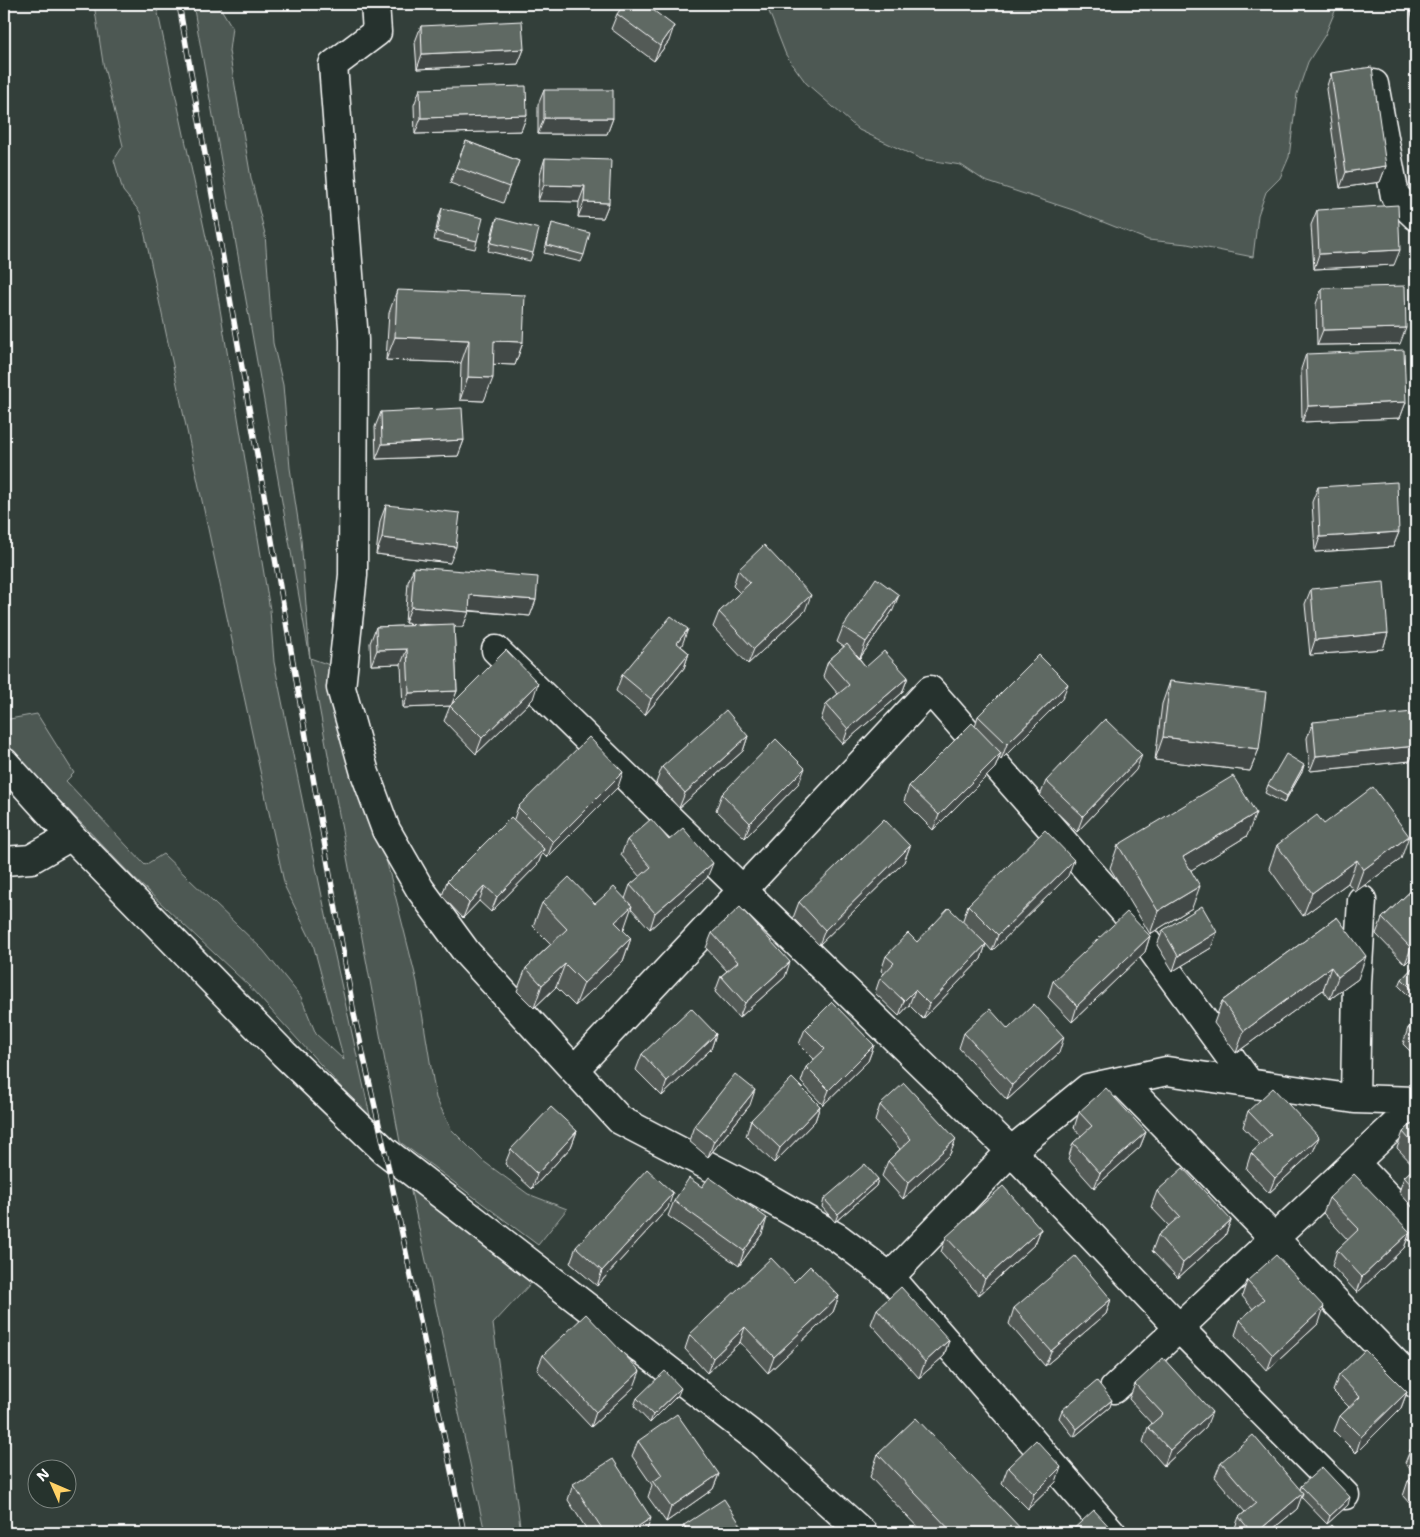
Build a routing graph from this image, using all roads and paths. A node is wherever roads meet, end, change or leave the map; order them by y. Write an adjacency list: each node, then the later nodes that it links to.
1 (375, 4): 10 (street)
2 (1374, 84): 3 (street)
3 (1416, 216)
4 (496, 650): 8 (street)
5 (4, 762): 6 (street)
6 (71, 836): 7 (street); 25 (street)
7 (4, 861)
8 (744, 891): 10 (street); 12 (street); 16 (street)
9 (1362, 900): 13 (street)
10 (574, 1070): 20 (street)
11 (1121, 1081): 12 (street); 16 (street); 19 (street)
12 (1249, 1083): 13 (street)
13 (1355, 1099): 14 (street)
14 (1416, 1101)
15 (1416, 1105): 17 (street)
16 (1011, 1151): 20 (street); 21 (street)
17 (1355, 1163): 18 (street); 19 (street)
18 (1416, 1227)
19 (1275, 1238): 21 (street); 22 (street)
20 (890, 1277): 26 (street)
21 (1179, 1328): 23 (street); 24 (street)
22 (1416, 1384)
23 (1114, 1389)
24 (1349, 1500)
25 (851, 1530)
26 (1112, 1533)

